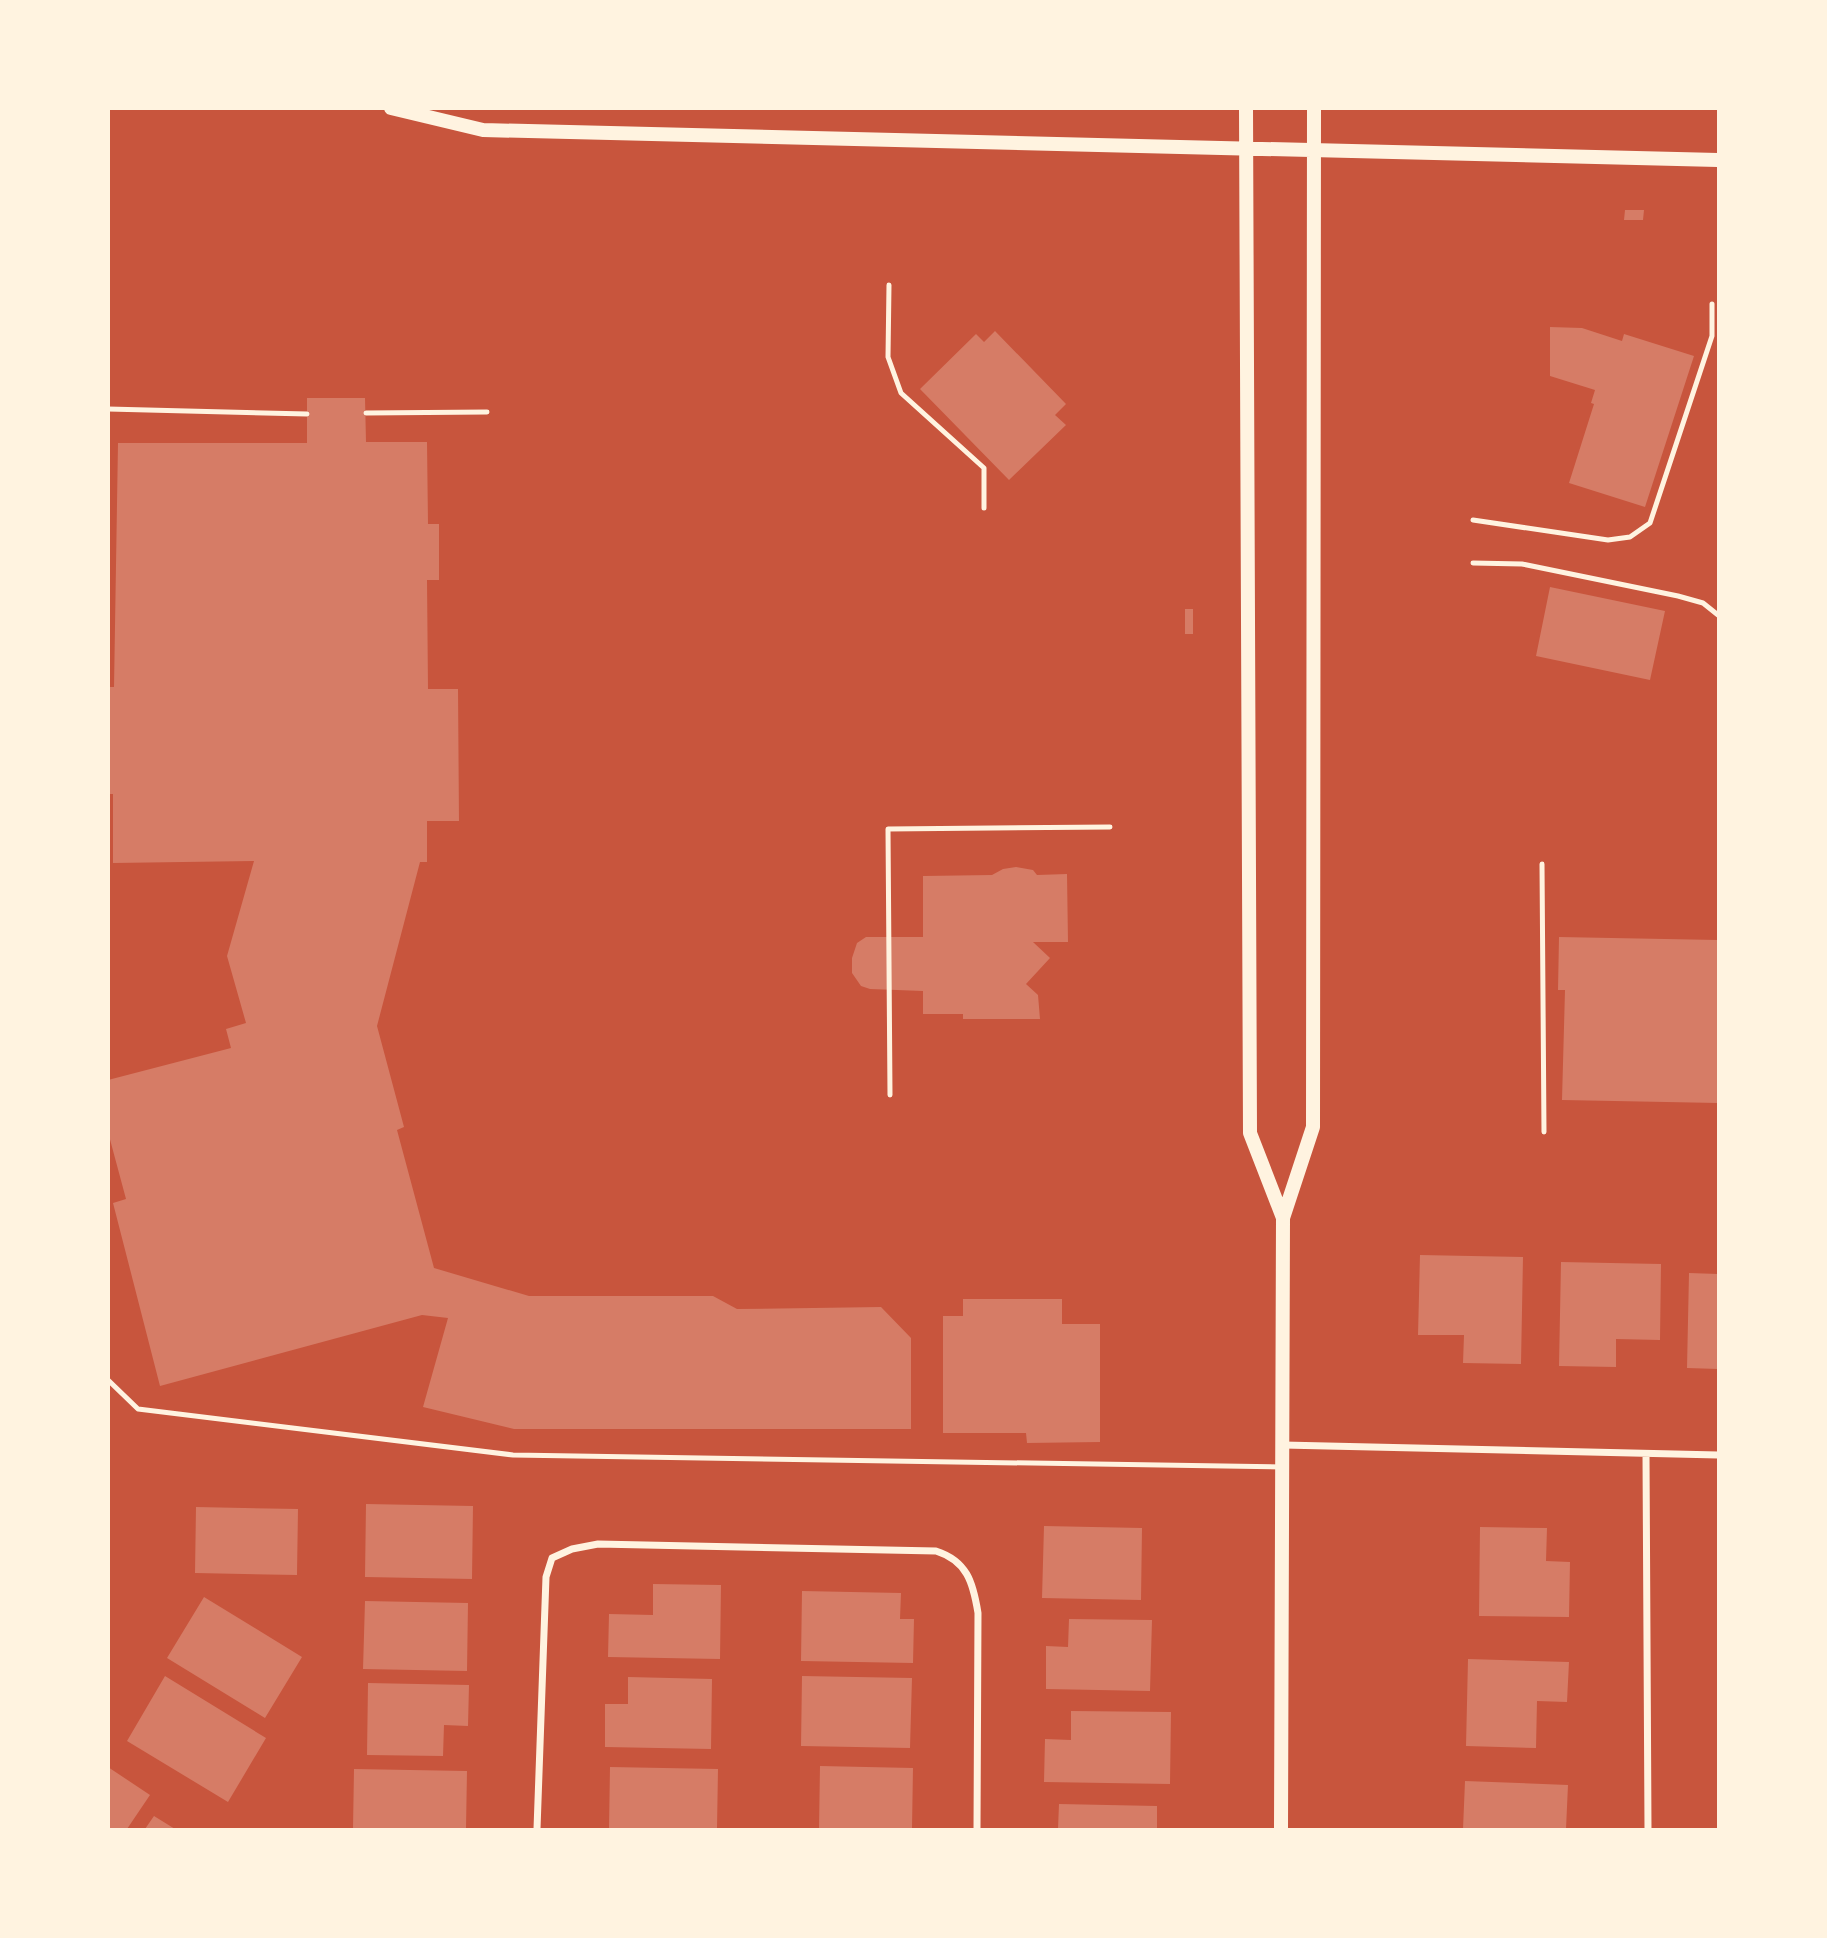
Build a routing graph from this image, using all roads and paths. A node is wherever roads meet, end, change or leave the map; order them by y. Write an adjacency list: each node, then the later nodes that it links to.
1 (391, 108): 4 (main road)
2 (1247, 108): 4 (main road)
3 (1314, 108): 5 (main road)
4 (1247, 149): 5 (main road); 21 (main road)
5 (1314, 151): 6 (main road); 21 (main road)
6 (1718, 160)
7 (889, 285): 13 (lane)
8 (1712, 304): 14 (lane)
9 (108, 409): 12 (lane)
10 (487, 412): 11 (lane)
11 (366, 413)
12 (307, 414)
13 (985, 508)
14 (1473, 520)
15 (1473, 563): 16 (lane)
16 (1718, 615)
17 (1110, 827): 19 (lane)
18 (1542, 864): 20 (lane)
19 (890, 1095)
20 (1544, 1132)
21 (1283, 1218): 23 (main road)
22 (108, 1380): 26 (lane)
23 (1282, 1445): 24 (street); 26 (main road)
24 (1646, 1454): 25 (street); 30 (street)
25 (1718, 1455)
26 (1282, 1467): 29 (main road)
27 (537, 1829): 28 (street)
28 (976, 1829)
29 (1281, 1829)
30 (1648, 1829)

